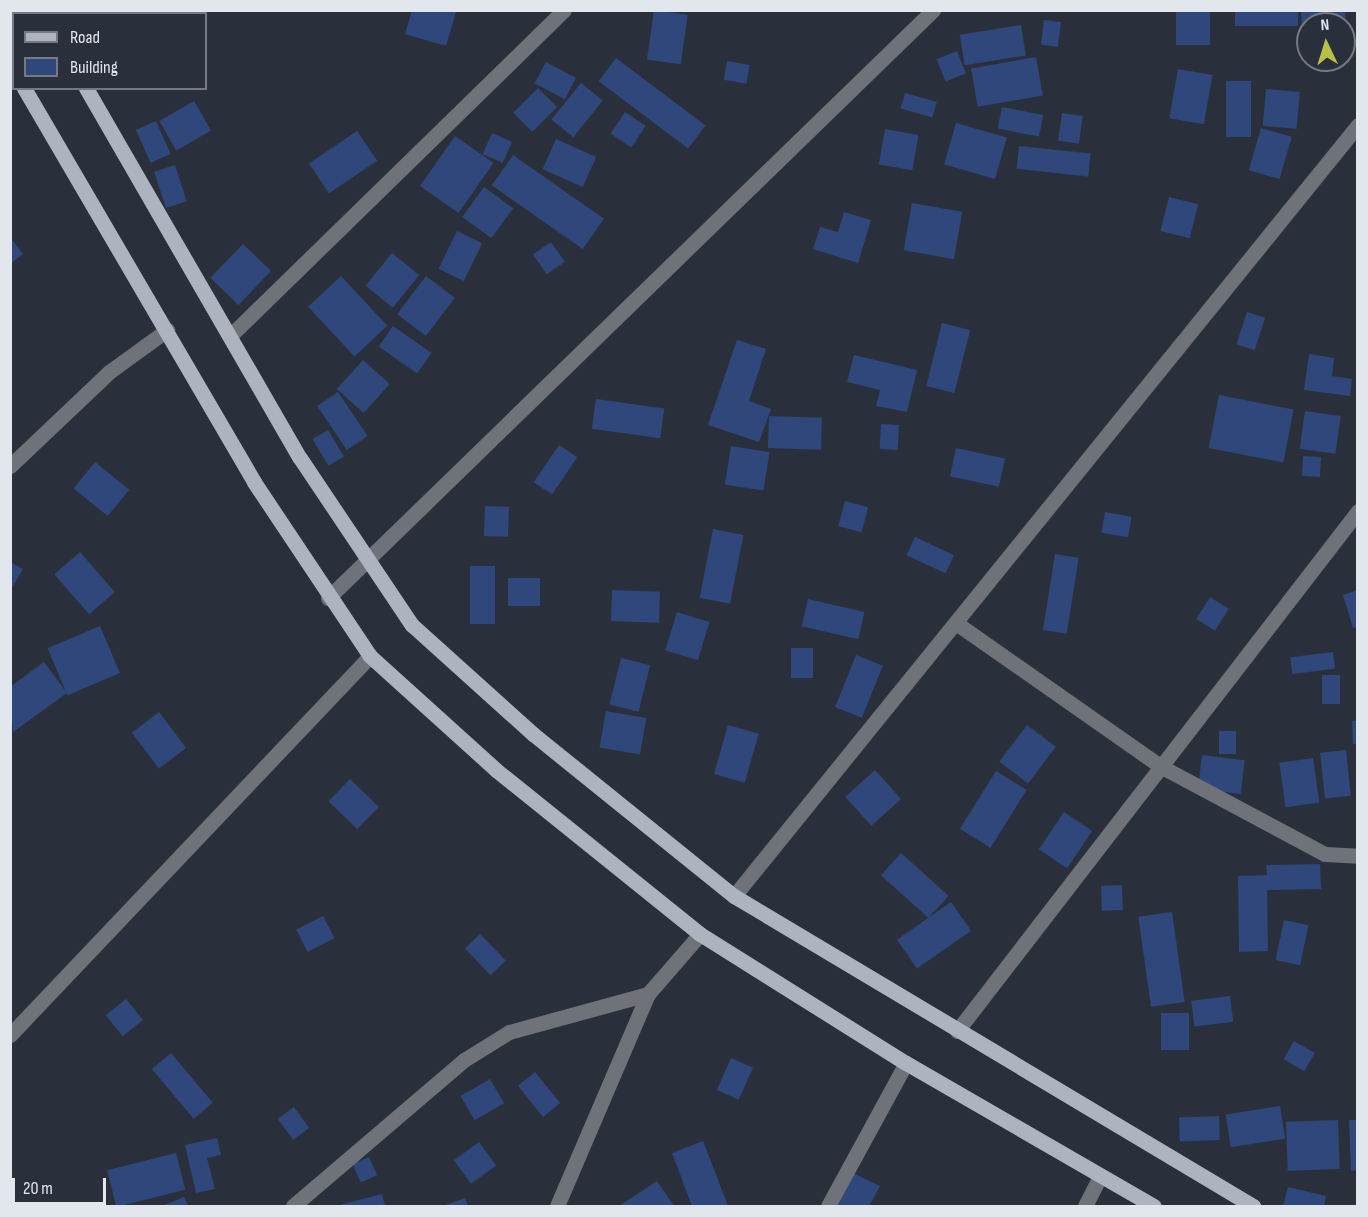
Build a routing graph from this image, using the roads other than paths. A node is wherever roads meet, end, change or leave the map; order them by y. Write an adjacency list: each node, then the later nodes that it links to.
1 (564, 10): 7 (street)
2 (933, 10): 10 (street)
3 (25, 90): 6 (main road)
4 (87, 90): 7 (main road)
5 (1358, 125): 12 (street)
6 (167, 330): 8 (street); 11 (main road)
7 (231, 334): 10 (main road)
8 (10, 466)
9 (1358, 511): 14 (street)
10 (366, 560): 11 (street); 16 (main road)
11 (328, 598): 13 (main road)
12 (956, 623): 14 (street); 16 (street)
13 (370, 656): 17 (main road); 20 (street)
14 (1160, 766): 15 (street); 19 (street)
15 (1358, 856)
16 (734, 896): 19 (main road)
17 (700, 934): 18 (street); 21 (main road)
18 (648, 994): 23 (street); 24 (street)
19 (957, 1031): 28 (main road)
20 (11, 1035)
21 (906, 1063): 22 (main road); 25 (street)
22 (1100, 1176): 26 (street); 27 (main road)
23 (293, 1206)
24 (557, 1206)
25 (828, 1206)
26 (1085, 1206)
27 (1154, 1206)
28 (1253, 1206)

